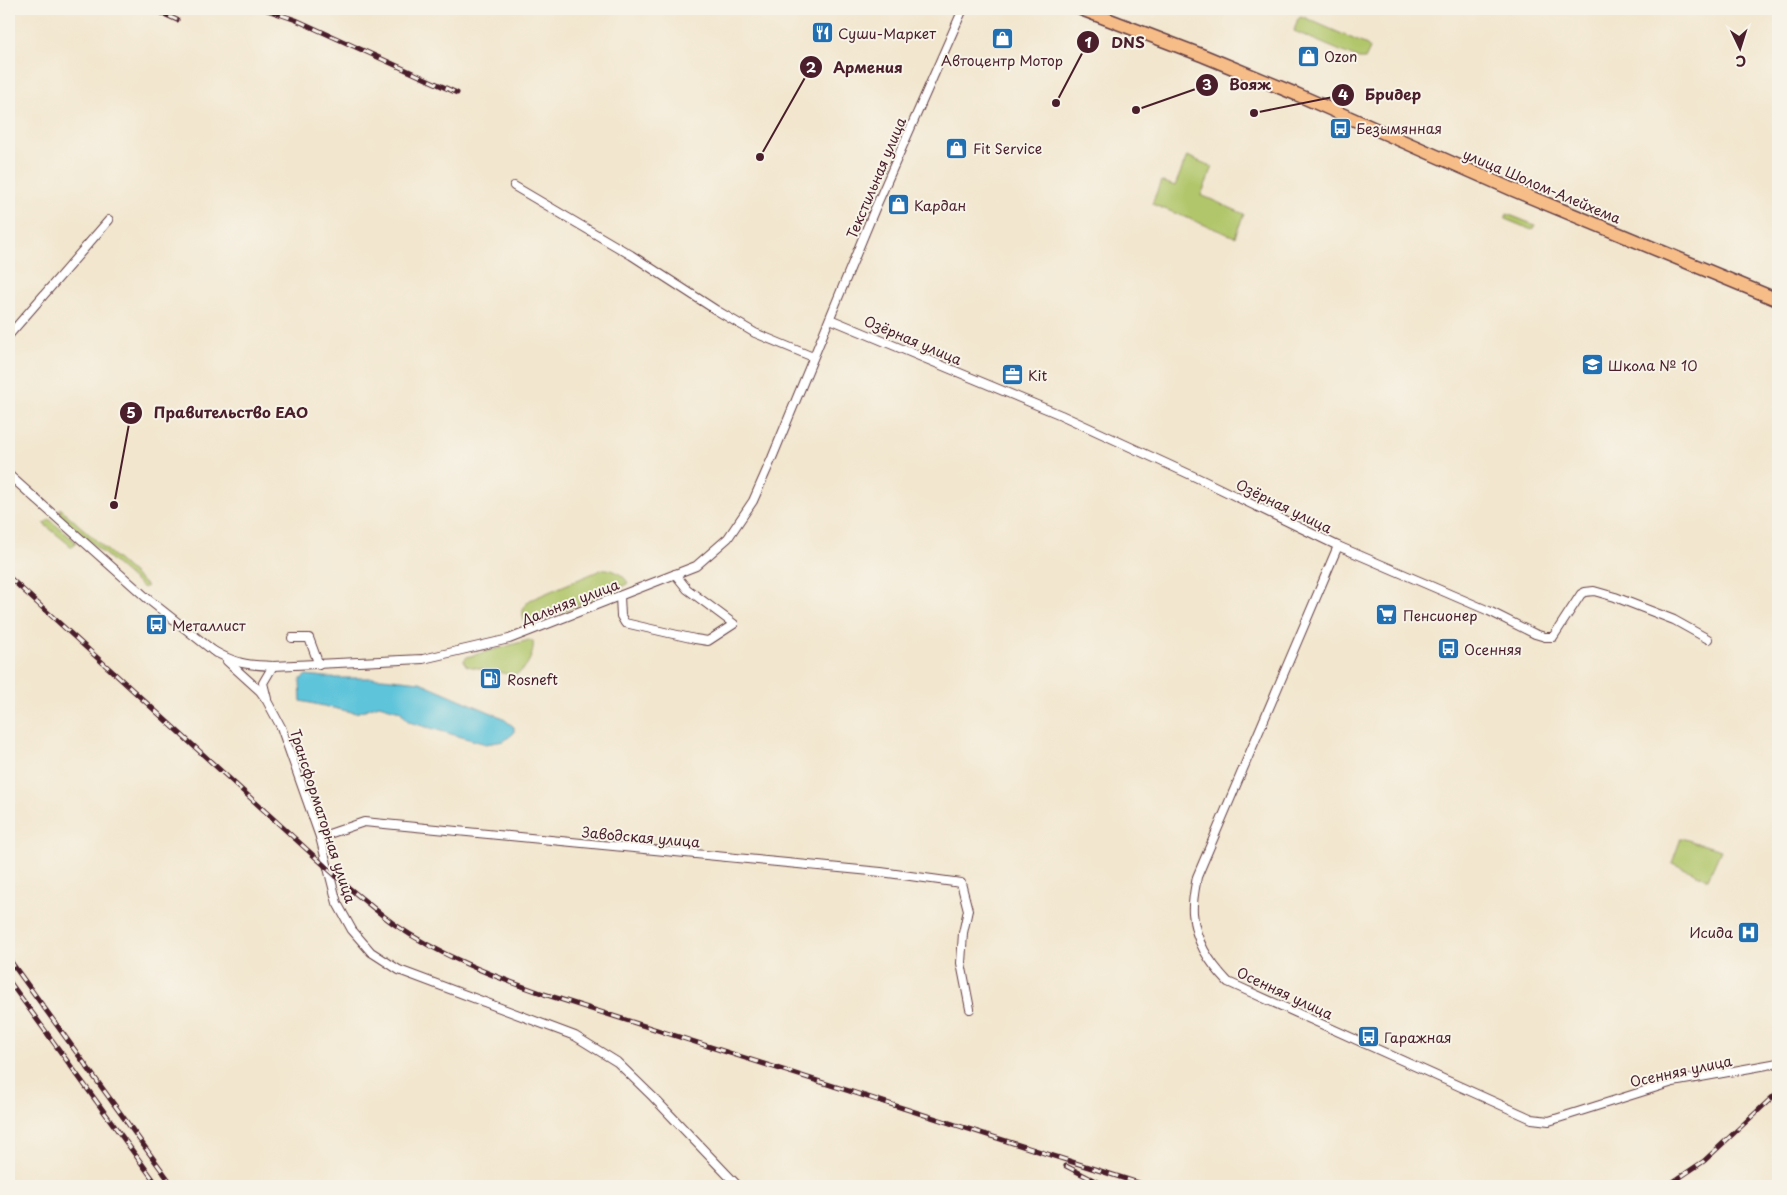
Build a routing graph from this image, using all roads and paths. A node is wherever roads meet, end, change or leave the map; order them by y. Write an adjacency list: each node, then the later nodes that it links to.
1 (963, 9): 6 (street, Текстильная улица)
2 (1081, 9): 5 (main road)
3 (514, 186): 8 (street)
4 (109, 220): 7 (street)
5 (1778, 300)
6 (830, 319): 8 (street, Текстильная улица); 10 (street, Озёрная улица)
7 (9, 335)
8 (813, 357): 11 (street, Дальняя улица)
9 (9, 475): 15 (street, Трансформаторная улица)
10 (1338, 546): 14 (street, Озёрная улица); 21 (street, Осенняя улица)
11 (675, 574): 12 (street, Дальняя улица); 12 (street)
12 (620, 596): 16 (street, Дальняя улица)
13 (292, 638): 16 (street)
14 (1708, 640)
15 (212, 650): 17 (street, Дальняя улица); 18 (street, Трансформаторная улица)
16 (319, 664): 17 (street, Дальняя улица)
17 (273, 666): 18 (street)
18 (268, 701): 19 (street, Трансформаторная улица)
19 (320, 837): 20 (street, Заводская улица); 22 (street, Трансформаторная улица)
20 (970, 1008)
21 (1778, 1063)
22 (738, 1186)

